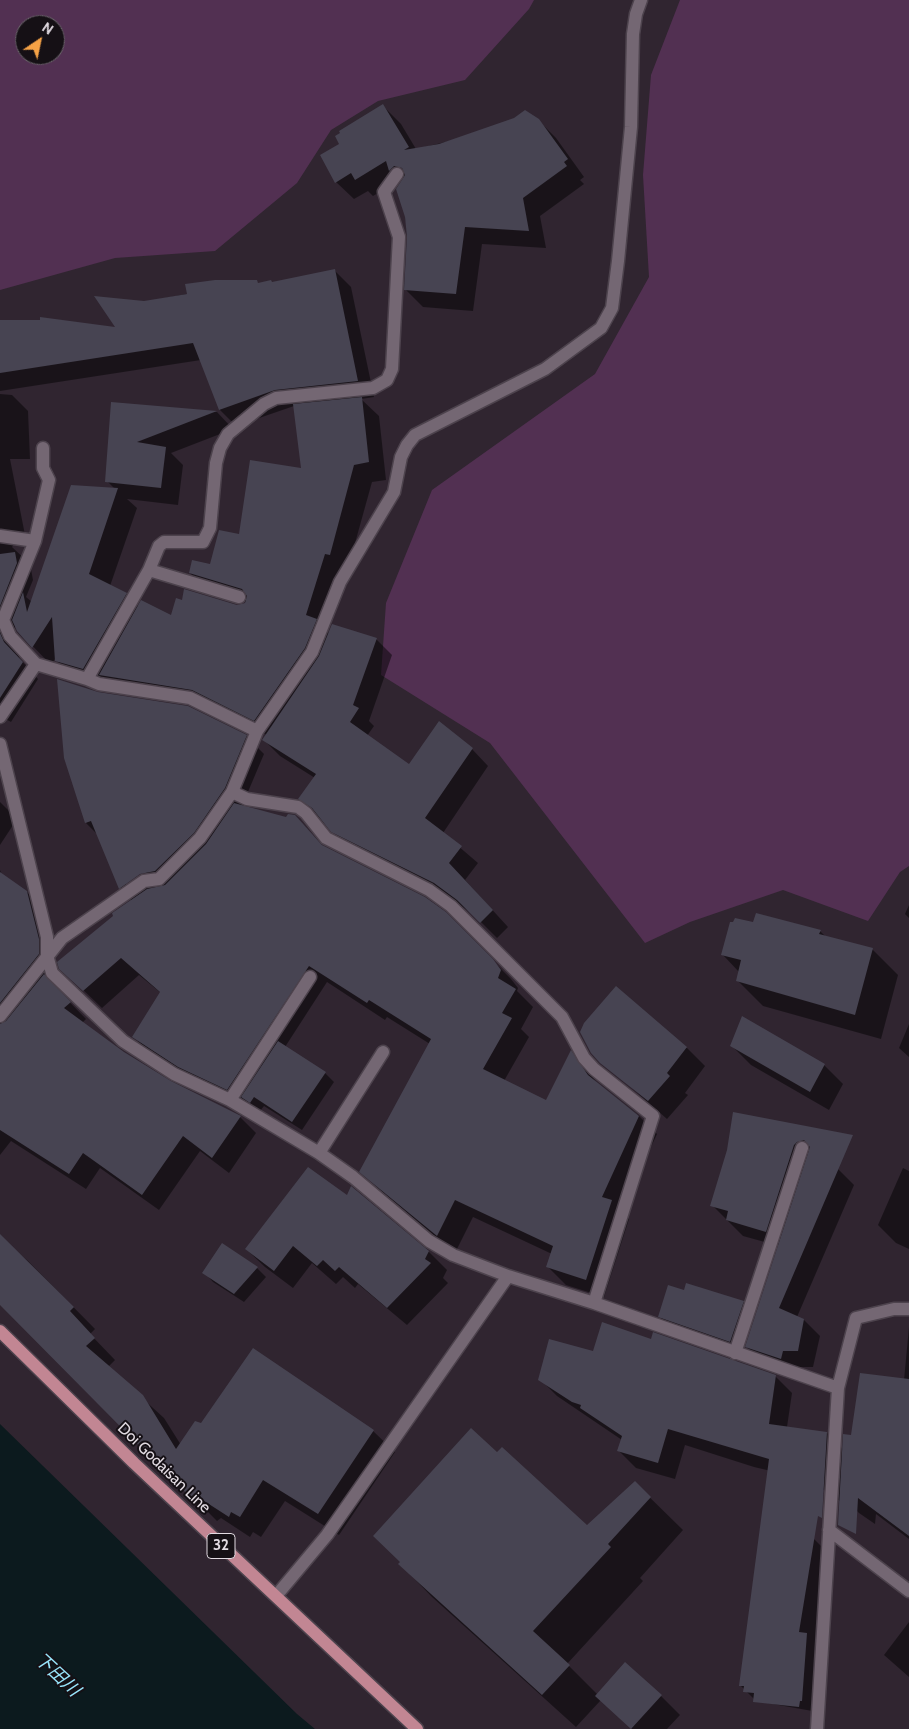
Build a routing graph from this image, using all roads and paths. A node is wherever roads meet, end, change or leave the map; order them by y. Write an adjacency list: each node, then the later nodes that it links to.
1 (641, 0): 11 (street)
2 (397, 174): 6 (street)
3 (44, 448): 5 (street)
4 (0, 536): 5 (street)
5 (35, 541): 8 (street)
6 (149, 570): 7 (street); 9 (street)
7 (239, 597)
8 (36, 664): 9 (street); 10 (street)
9 (87, 679): 11 (street)
10 (0, 718)
11 (257, 731): 13 (street)
12 (0, 744): 14 (street)
13 (232, 792): 14 (street); 22 (street)
14 (47, 954): 16 (street); 18 (street)
15 (310, 977): 18 (street)
16 (0, 1016)
17 (383, 1052): 20 (street)
18 (230, 1100): 20 (street)
19 (802, 1148): 25 (street)
20 (319, 1153): 21 (street)
21 (508, 1276): 22 (street); 29 (street)
22 (594, 1303): 25 (street)
23 (909, 1309): 26 (street)
24 (0, 1331): 29 (main road, Doi Godaisan Line / 32)
25 (735, 1353): 26 (street)
26 (838, 1388): 27 (street)
27 (829, 1530): 28 (street); 31 (street)
28 (909, 1591)
29 (276, 1596): 30 (main road, Doi Godaisan Line / 32)
30 (417, 1729)
31 (817, 1729)

